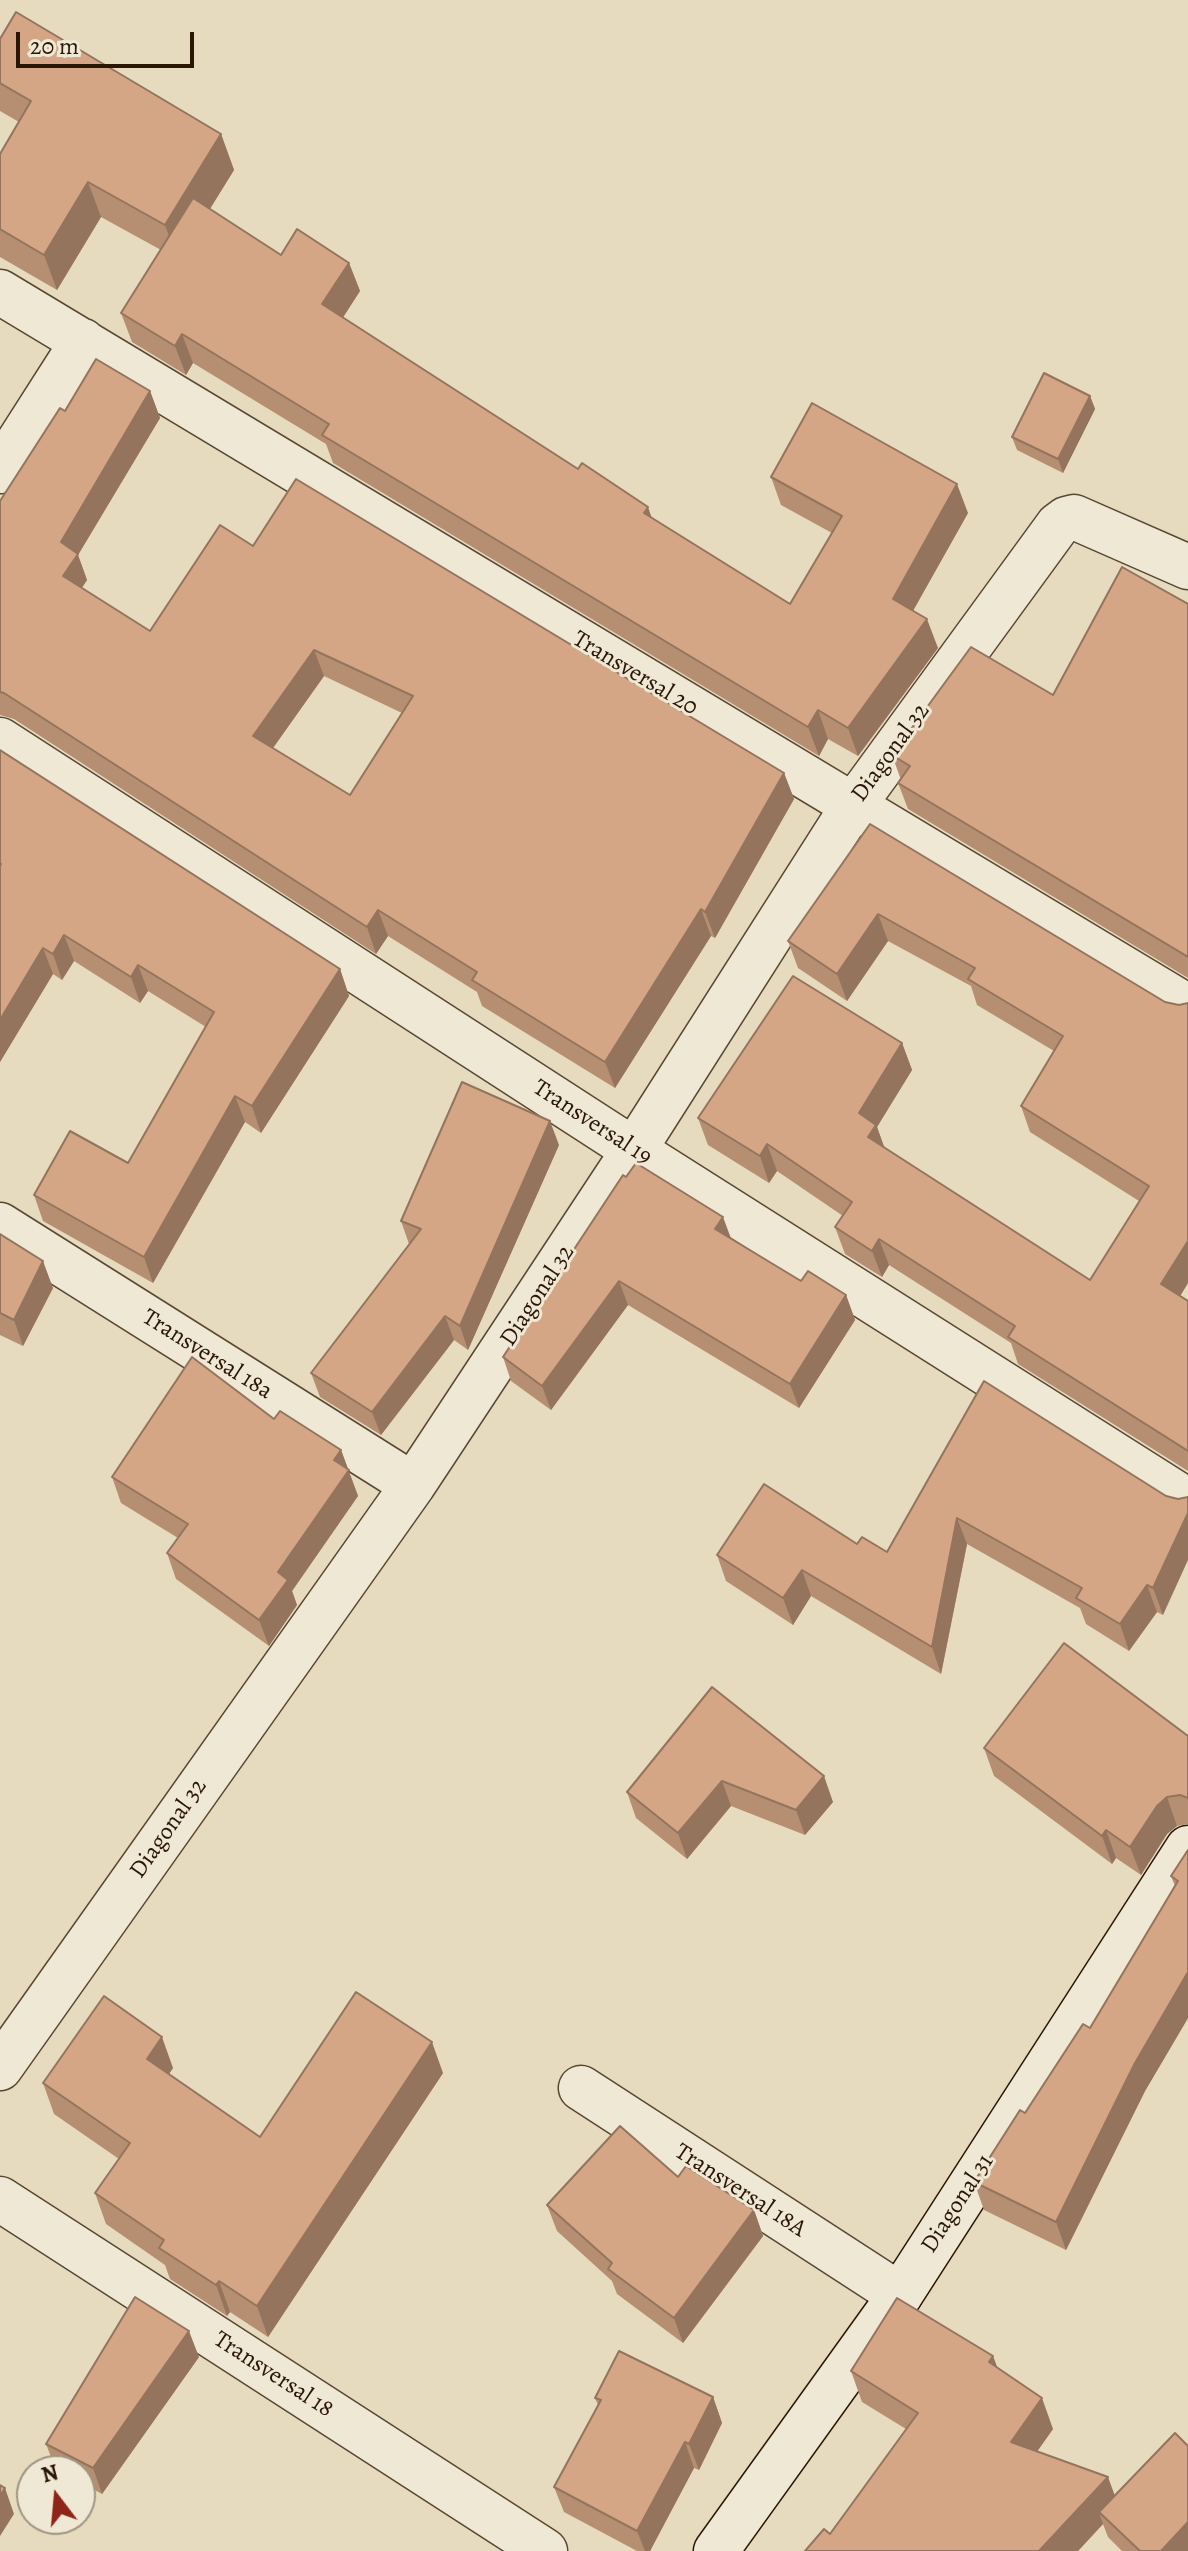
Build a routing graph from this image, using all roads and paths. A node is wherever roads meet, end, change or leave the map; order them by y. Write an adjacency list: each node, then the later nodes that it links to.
1 (0, 292): 2 (street, Transversal 20)
2 (83, 341): 3 (street); 6 (street, Transversal 20)
3 (0, 471)
4 (1188, 567): 6 (street, Diagonal 32)
5 (0, 740): 8 (street, Transversal 19)
6 (853, 806): 7 (street, Transversal 20); 8 (street, Diagonal 32)
7 (1188, 1007)
8 (634, 1150): 10 (street, Diagonal 32); 11 (street, Transversal 19)
9 (0, 1225): 10 (street, Transversal 18a)
10 (413, 1485): 13 (street, Diagonal 32)
11 (1188, 1501)
12 (1188, 1848): 16 (street, Diagonal 31)
13 (0, 2068)
14 (581, 2088): 16 (street, Transversal 18A)
15 (0, 2199): 17 (street, Transversal 18)
16 (900, 2295): 18 (street, Diagonal 31)
17 (545, 2551)
18 (716, 2551)

